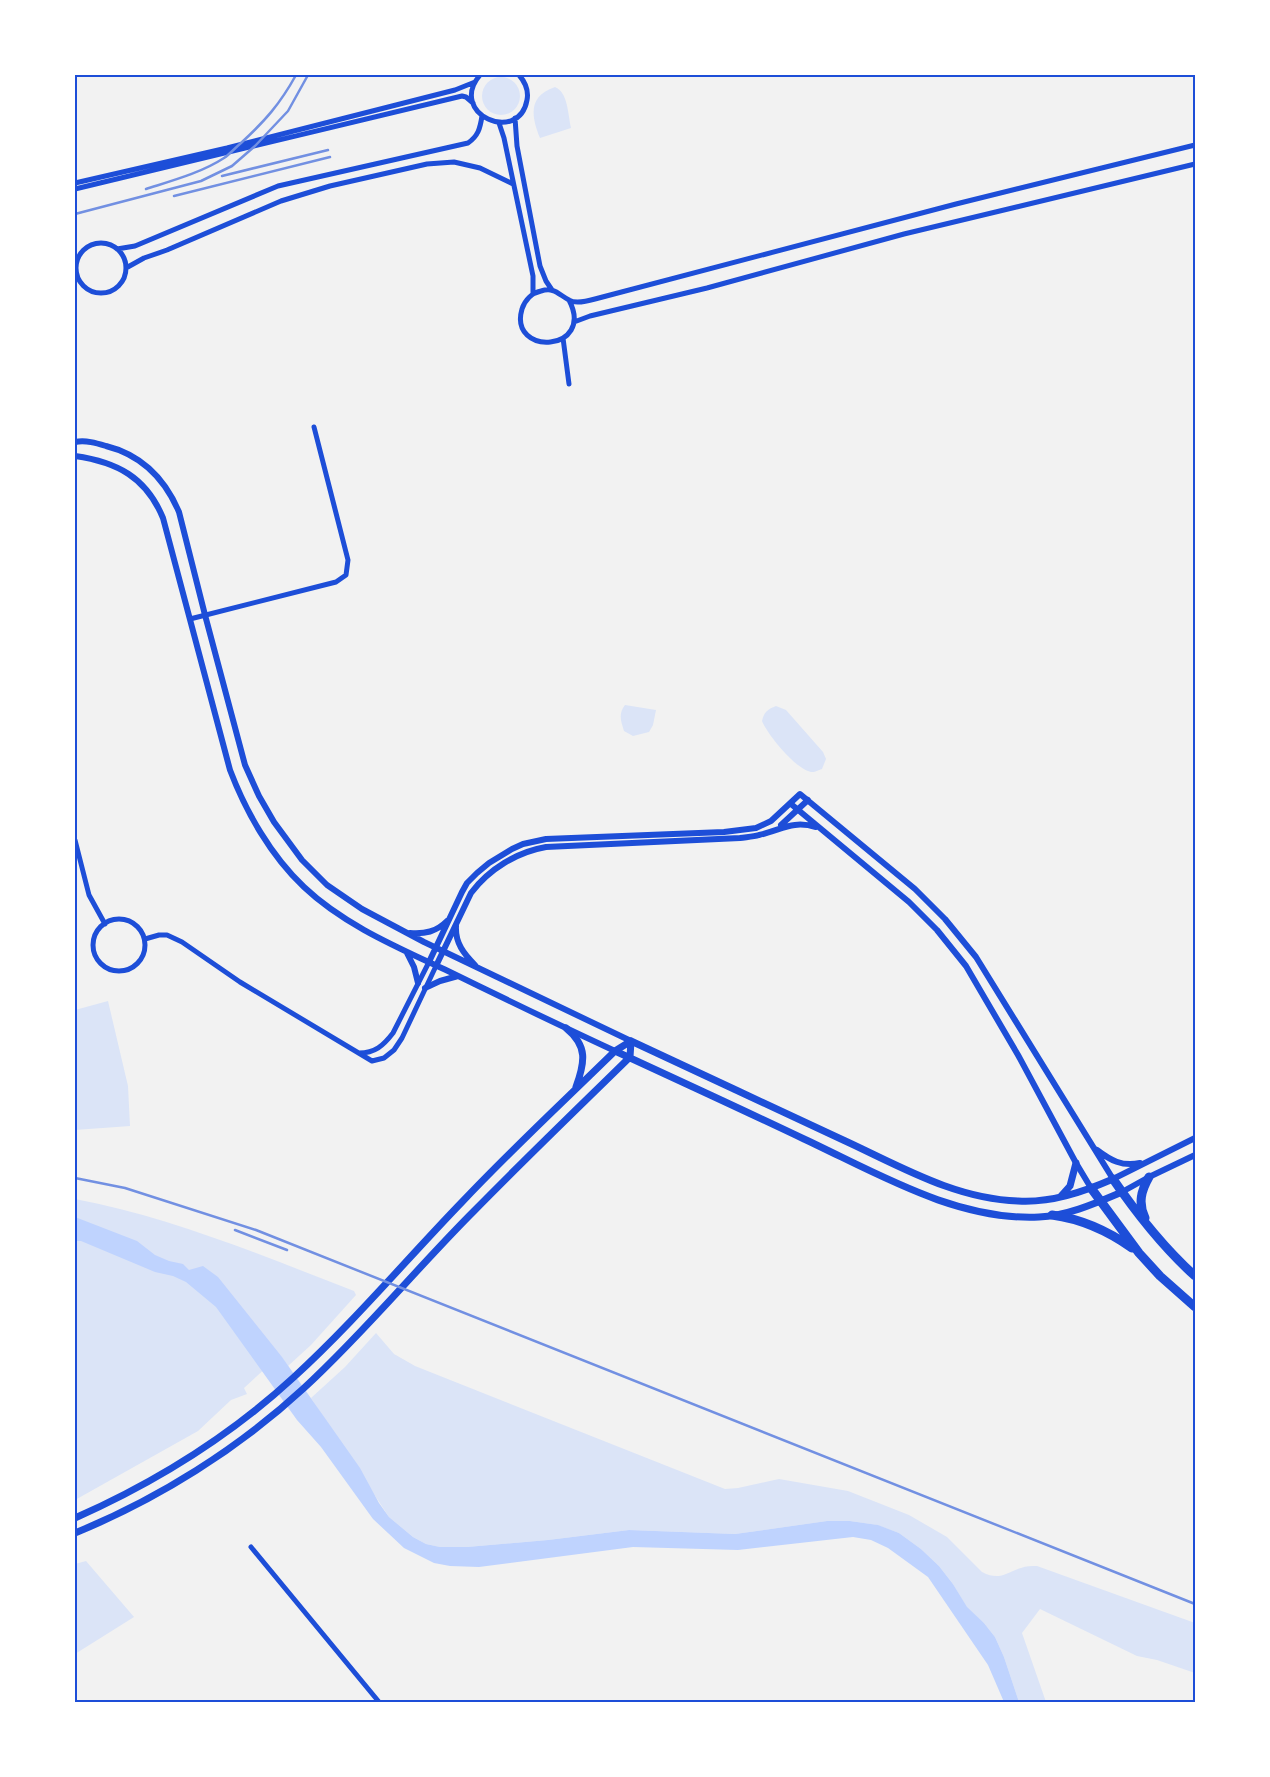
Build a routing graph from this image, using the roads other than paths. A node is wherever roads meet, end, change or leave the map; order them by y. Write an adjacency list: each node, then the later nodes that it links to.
1 (480, 75): 3 (street)
2 (519, 75): 6 (street)
3 (475, 82): 4 (street); 10 (street)
4 (473, 103): 5 (street); 12 (street)
5 (482, 116): 7 (street); 13 (street)
6 (516, 118): 7 (street); 18 (street)
7 (499, 123): 11 (street)
8 (1195, 145): 20 (street)
9 (1195, 164): 21 (street)
10 (75, 183)
11 (513, 184): 16 (street); 19 (street)
12 (75, 189)
13 (117, 249): 14 (street); 16 (street)
14 (84, 250): 15 (street); 17 (street)
15 (75, 252)
16 (126, 268): 17 (street)
17 (77, 276)
18 (552, 290): 19 (street); 20 (street)
19 (533, 294): 22 (street)
20 (569, 300): 21 (street)
21 (574, 322): 22 (street)
22 (563, 338): 23 (street)
23 (569, 384)
24 (314, 427): 27 (street)
25 (75, 442): 27 (street)
26 (75, 456): 28 (street)
27 (204, 615): 28 (street); 38 (street)
28 (190, 619): 42 (street)
29 (808, 800): 30 (street); 31 (street); 56 (street)
30 (791, 804): 31 (street); 35 (street)
31 (798, 810): 32 (street); 33 (street)
32 (820, 828): 33 (street); 59 (street)
33 (775, 830): 36 (street)
34 (75, 840): 37 (street)
35 (450, 919): 38 (street); 40 (street)
36 (457, 923): 41 (street); 45 (street)
37 (105, 924): 39 (street); 39 (street)
38 (407, 933): 40 (street)
39 (144, 939): 52 (street)
40 (436, 948): 41 (street); 43 (street)
41 (443, 951): 44 (street); 45 (street)
42 (406, 952): 43 (street); 47 (street)
43 (429, 962): 44 (street); 47 (street)
44 (436, 966): 46 (street); 48 (street)
45 (478, 968): 50 (street)
46 (458, 976): 48 (street); 49 (street)
47 (418, 983): 52 (street)
48 (425, 988): 52 (street)
49 (566, 1028): 51 (street); 54 (main road)
50 (632, 1041): 51 (main road); 53 (main road); 64 (main road)
51 (615, 1051): 53 (main road); 54 (main road)
52 (358, 1053)
53 (630, 1058): 66 (main road); 72 (main road)
54 (575, 1091): 71 (main road)
55 (1195, 1138): 58 (street)
56 (1093, 1147): 58 (street); 61 (street)
57 (1195, 1155): 60 (street)
58 (1150, 1161): 61 (street)
59 (1076, 1163): 62 (street); 64 (main road)
60 (1149, 1177): 63 (street); 67 (highway)
61 (1113, 1179): 62 (main road); 63 (highway)
62 (1091, 1188): 64 (main road); 65 (highway)
63 (1122, 1192): 65 (main road); 67 (highway)
64 (1060, 1197)
65 (1100, 1201): 66 (main road); 68 (highway)
66 (1052, 1216): 68 (highway)
67 (1152, 1229): 69 (highway)
68 (1139, 1253): 70 (highway)
69 (1195, 1276)
70 (1195, 1307)
71 (75, 1518)
72 (75, 1533)
73 (251, 1547): 74 (street)
74 (379, 1702)

